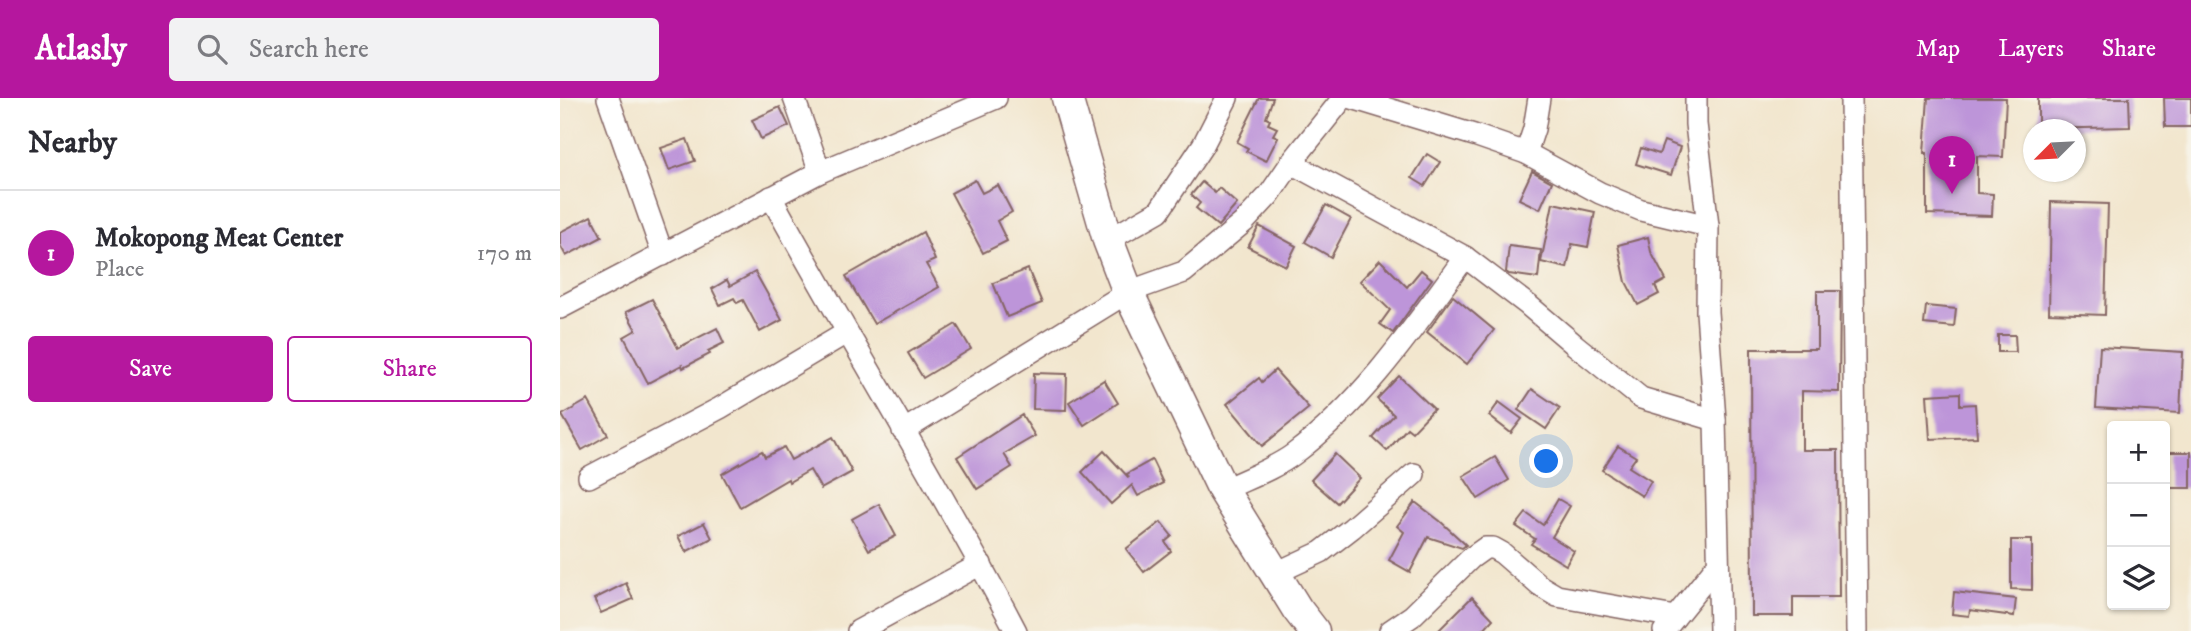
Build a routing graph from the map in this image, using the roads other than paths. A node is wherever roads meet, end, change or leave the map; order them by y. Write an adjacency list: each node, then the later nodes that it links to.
1 (608, 98): 17 (street)
2 (794, 98): 13 (street)
3 (996, 98): 13 (street)
4 (1067, 98): 16 (street)
5 (1227, 98): 16 (street)
6 (1343, 98): 12 (street)
7 (1352, 98): 11 (street)
8 (1539, 98): 11 (street)
9 (1696, 98): 15 (street)
10 (1851, 98): 36 (street)
11 (1526, 153): 15 (street)
12 (1291, 163): 18 (street); 19 (street)
13 (820, 172): 14 (street)
14 (771, 197): 17 (street); 21 (street)
15 (1708, 226): 22 (street)
16 (1108, 240): 19 (street)
17 (663, 255): 20 (street)
18 (1465, 257): 22 (street); 26 (street)
19 (1128, 292): 23 (street); 26 (street)
20 (560, 308)
21 (846, 333): 23 (street); 25 (street)
22 (1715, 421): 28 (street)
23 (903, 431): 27 (street)
24 (1414, 474): 29 (street)
25 (589, 477)
26 (1223, 490): 29 (street)
27 (981, 564): 31 (street); 32 (street)
28 (1718, 564): 30 (street); 35 (street)
29 (1276, 573): 33 (street)
30 (1670, 624): 34 (street)
31 (858, 631)
32 (1016, 631)
33 (1314, 631)
34 (1390, 631)
35 (1720, 631)
36 (1857, 631)

